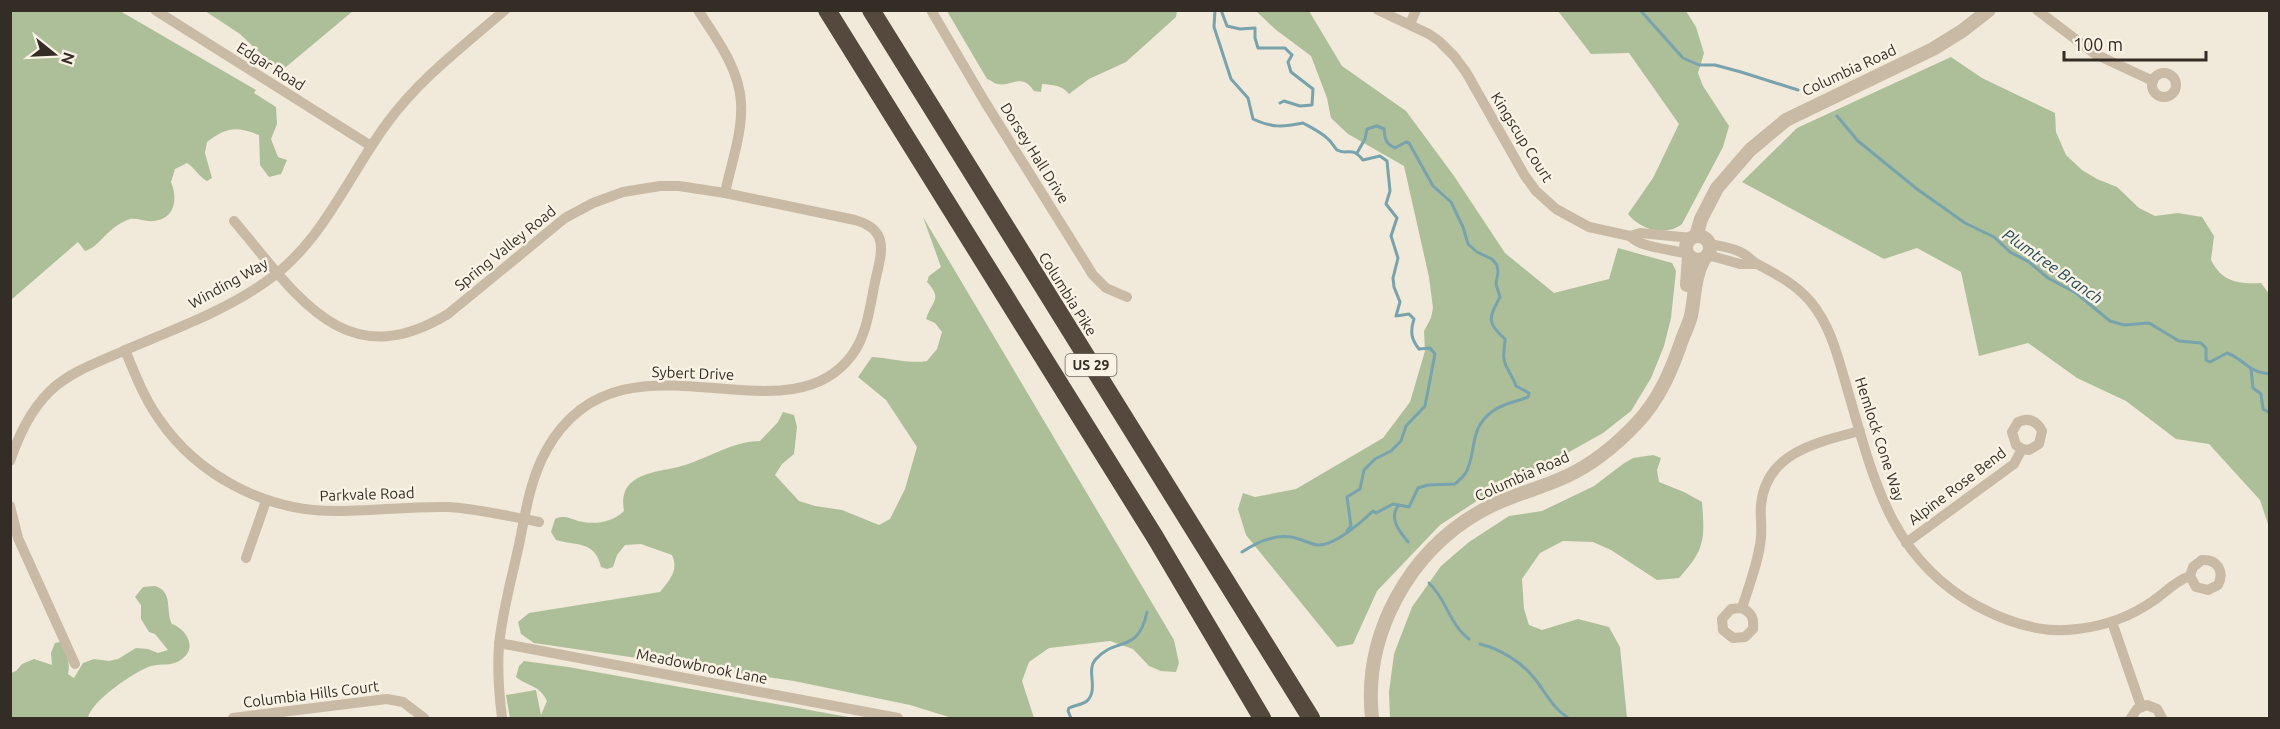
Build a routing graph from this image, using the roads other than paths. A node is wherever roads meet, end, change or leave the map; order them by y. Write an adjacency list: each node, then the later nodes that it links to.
1 (155, 10): 13 (street, Edgar Road)
2 (505, 10): 13 (street, Winding Way)
3 (698, 10): 14 (street)
4 (827, 10): 43 (highway, US 29)
5 (871, 10): 44 (highway, Columbia Pike / US 29)
6 (932, 10): 21 (street, Dorsey Hall Drive)
7 (1378, 10): 11 (street, Kingscup Court)
8 (1416, 10): 11 (street)
9 (1989, 10): 18 (street, Columbia Road)
10 (2037, 10): 12 (street)
11 (1410, 24): 17 (street, Kingscup Court)
12 (2153, 81)
13 (371, 146): 20 (street, Winding Way)
14 (725, 193): 16 (street, Spring Valley Road); 20 (street, Spring Valley Road)
15 (234, 221): 20 (street, Spring Valley Road)
16 (878, 231): 29 (street, Sybert Drive)
17 (1630, 236): 18 (street, Kingscup Court); 19 (street, Kingscup Court)
18 (1703, 245): 19 (street); 22 (street, Columbia Road); 24 (street, Hemlock Cone Way)
19 (1688, 255): 22 (street, Columbia Road)
20 (279, 273): 23 (street, Winding Way)
21 (1127, 297)
22 (1683, 338): 45 (street, Columbia Road)
23 (125, 350): 26 (street, Winding Way); 27 (street, Parkvale Road)
24 (1860, 432): 31 (street, Hemlock Cone Way); 34 (street)
25 (2022, 449): 31 (street, Alpine Rose Bend)
26 (10, 461)
27 (266, 501): 29 (street, Parkvale Road); 32 (street)
28 (10, 506): 37 (street)
29 (524, 519): 30 (street, Parkvale Road); 36 (street, Sybert Drive)
30 (539, 522)
31 (1906, 543): 35 (street, Hemlock Cone Way)
32 (246, 558)
33 (2190, 576): 35 (street, Hemlock Cone Way)
34 (1742, 608)
35 (2112, 622): 38 (street)
36 (500, 643): 41 (street, Sybert Drive); 42 (street, Meadowbrook Lane)
37 (75, 664)
38 (2142, 706): 46 (street); 47 (street)
39 (233, 718): 40 (street, Columbia Hills Court)
40 (424, 718)
41 (502, 718)
42 (898, 718)
43 (1262, 718)
44 (1311, 718)
45 (1372, 718)
46 (2131, 718)
47 (2162, 718)

